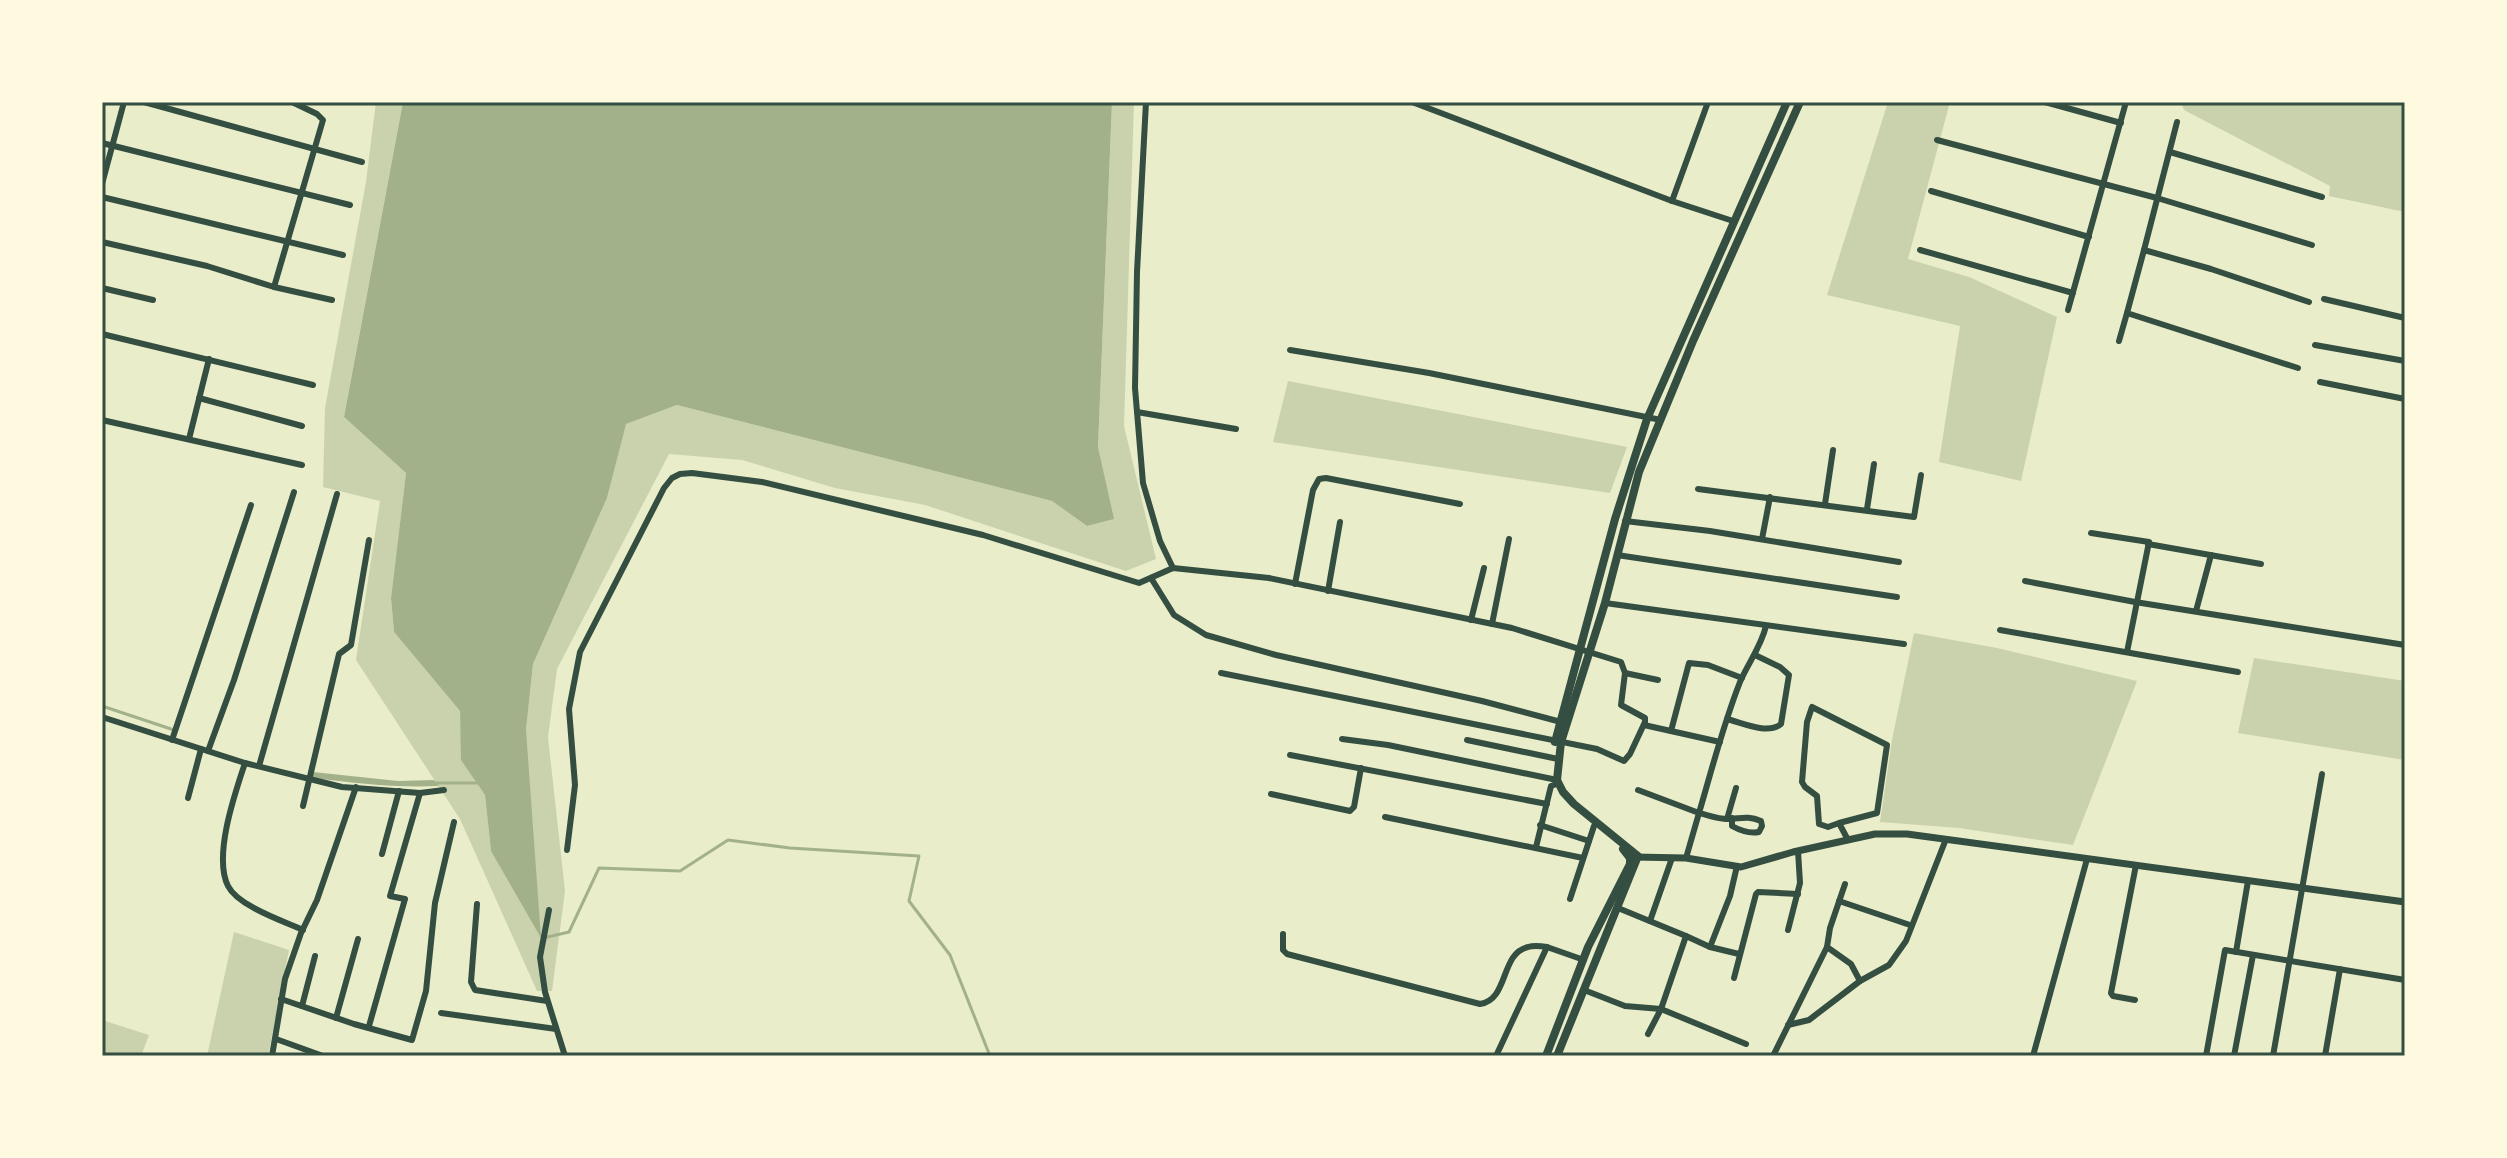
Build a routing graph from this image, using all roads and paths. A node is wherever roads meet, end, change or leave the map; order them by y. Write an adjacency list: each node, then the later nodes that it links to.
1 (124, 102): 15 (street)
2 (144, 102): 16 (street)
3 (292, 102): 16 (street)
4 (1146, 102): 57 (street)
5 (1412, 102): 26 (street)
6 (1708, 102): 26 (street)
7 (1787, 102): 28 (main road)
8 (1800, 102): 60 (main road)
9 (2045, 102): 12 (street)
10 (2126, 102): 12 (street)
11 (2177, 122): 17 (street)
12 (2121, 123): 20 (street)
13 (1937, 140): 20 (street)
14 (102, 143): 15 (street)
15 (113, 145): 19 (street); 22 (street)
16 (315, 150): 18 (street); 22 (street)
17 (2170, 152): 24 (street); 25 (street)
18 (362, 162)
19 (102, 184)
20 (2104, 184): 25 (street); 29 (street)
21 (1931, 191): 29 (street)
22 (303, 195): 27 (street); 31 (street)
23 (102, 197): 31 (street)
24 (2322, 197)
25 (2157, 198): 32 (street); 34 (street)
26 (1672, 201): 28 (street)
27 (350, 205)
28 (1733, 221): 58 (main road)
29 (2089, 237): 38 (street)
30 (102, 242): 36 (street)
31 (287, 242): 35 (street); 36 (street)
32 (2312, 245)
33 (1920, 250): 38 (street)
34 (2144, 250): 42 (street); 44 (street)
35 (343, 255)
36 (274, 287): 41 (street)
37 (102, 288): 40 (street)
38 (2073, 293): 43 (street)
39 (2324, 299): 45 (street)
40 (153, 300)
41 (332, 300)
42 (2309, 302)
43 (2068, 310)
44 (2127, 313): 47 (street); 52 (street)
45 (2405, 318)
46 (102, 334): 50 (street)
47 (2119, 341)
48 (2315, 345): 51 (street)
49 (1290, 350): 58 (street)
50 (209, 359): 54 (street); 55 (street)
51 (2405, 361)
52 (2298, 368)
53 (2320, 382): 56 (street)
54 (313, 385)
55 (199, 398): 61 (street); 63 (street)
56 (2405, 399)
57 (1137, 412): 62 (street); 87 (street)
58 (1647, 419): 60 (street); 103 (main road)
59 (102, 420): 63 (street)
60 (1661, 420): 76 (main road)
61 (302, 426)
62 (1236, 429)
63 (189, 439): 66 (street)
64 (1833, 450): 73 (street)
65 (1874, 464): 75 (street)
66 (302, 465)
67 (1921, 475): 75 (street)
68 (1698, 489): 71 (street)
69 (294, 492): 121 (street)
70 (337, 494): 125 (street)
71 (1770, 497): 73 (street); 80 (street)
72 (1460, 504): 91 (street)
73 (1825, 504): 75 (street)
74 (251, 505): 117 (street)
75 (1867, 509)
76 (1625, 521): 80 (street); 83 (main road)
77 (1340, 522): 92 (street)
78 (2091, 533): 82 (street)
79 (1509, 539): 98 (street)
80 (1762, 539): 85 (street)
81 (369, 540): 128 (street)
82 (2148, 544): 84 (street); 94 (street)
83 (1617, 555): 93 (street); 95 (main road)
84 (2211, 555): 86 (street); 96 (street)
85 (1899, 562)
86 (2261, 564)
87 (1173, 568): 89 (street); 91 (street)
88 (1484, 568): 97 (street)
89 (1151, 578): 113 (street); 151 (street)
90 (2025, 581): 94 (street)
91 (1295, 584): 92 (street)
92 (1328, 591): 97 (street)
93 (1897, 597)
94 (2135, 602): 96 (street); 104 (street)
95 (1605, 603): 99 (street); 103 (main road)
96 (2196, 611): 102 (street)
97 (1471, 620): 98 (street)
98 (1492, 624): 103 (street)
99 (1766, 626): 101 (street); 105 (street)
100 (2000, 630): 104 (street)
101 (1904, 644)
102 (2405, 645)
103 (1585, 651): 108 (street); 113 (main road)
104 (2127, 652): 106 (street)
105 (1755, 655): 109 (street); 112 (street)
106 (2238, 672)
107 (1221, 673): 119 (street)
108 (1625, 673): 110 (street); 114 (street)
109 (1742, 678): 112 (street); 115 (street)
110 (1658, 680)
111 (102, 717): 117 (street)
112 (1727, 719): 120 (street)
113 (1562, 722): 119 (main road)
114 (1644, 725): 115 (street); 119 (street)
115 (1671, 731): 120 (street)
116 (1342, 739): 129 (street)
117 (172, 740): 121 (street)
118 (1467, 740): 123 (street)
119 (1558, 741): 123 (main road)
120 (1720, 742): 140 (street)
121 (204, 750): 124 (street); 137 (street)
122 (1290, 755): 126 (street)
123 (1556, 759): 129 (main road)
124 (245, 763): 125 (street); 173 (street)
125 (259, 766): 128 (street)
126 (1361, 768): 136 (street); 138 (street)
127 (2322, 774): 163 (street)
128 (308, 779): 130 (street); 139 (street)
129 (1556, 782): 138 (street); 146 (main road); 154 (main road)
130 (356, 787): 134 (street); 173 (street)
131 (1736, 788): 142 (street)
132 (444, 790): 135 (street)
133 (1638, 790): 140 (street)
134 (399, 791): 135 (street); 153 (street)
135 (420, 793): 202 (street)
136 (1271, 794)
137 (188, 798)
138 (1547, 804): 145 (street)
139 (303, 806)
140 (1699, 813): 142 (street); 157 (street)
141 (1385, 817): 150 (street)
142 (1729, 818): 142 (street)
143 (454, 822): 202 (street)
144 (1839, 823): 144 (street); 148 (street)
145 (1540, 825): 149 (street); 150 (street)
146 (1594, 826): 149 (street); 154 (main road)
147 (1946, 839): 148 (street); 158 (street); 172 (street)
148 (1848, 840): 152 (street)
149 (1589, 841): 155 (street)
150 (1536, 847): 155 (street)
151 (567, 850)
152 (1798, 851): 160 (street); 164 (street)
153 (382, 854)
154 (1634, 857): 156 (street); 169 (main road); 175 (main road)
155 (1583, 858): 165 (street)
156 (1672, 858): 157 (street); 171 (street)
157 (1686, 858): 160 (street)
158 (2087, 859): 159 (street); 214 (street)
159 (2136, 865): 161 (street); 195 (street)
160 (1737, 866): 181 (street)
161 (2248, 881): 163 (street); 183 (street)
162 (1845, 884): 166 (street)
163 (2301, 888): 167 (street); 188 (street)
164 (1798, 894): 174 (street); 184 (street)
165 (1570, 899)
166 (1839, 901): 172 (street); 182 (street)
167 (2405, 902)
168 (477, 904): 196 (street)
169 (1618, 908): 171 (street); 178 (main road)
170 (549, 910): 196 (street)
171 (1650, 921): 177 (street)
172 (1910, 925): 192 (street)
173 (303, 930): 194 (street)
174 (1788, 930)
175 (1594, 933): 178 (main road); 187 (main road)
176 (1283, 934): 180 (street)
177 (1686, 936): 181 (street); 198 (street)
178 (1605, 937): 193 (main road)
179 (358, 939): 200 (street)
180 (1547, 947): 187 (street); 210 (street)
181 (1710, 947): 184 (street)
182 (1827, 947): 192 (street); 201 (street)
183 (2236, 952): 185 (street); 215 (street)
184 (1739, 954): 190 (street)
185 (2253, 955): 188 (street); 216 (street)
186 (315, 956): 197 (street)
187 (1584, 960): 211 (main road)
188 (2291, 961): 189 (street); 217 (street)
189 (2340, 969): 191 (street); 218 (street)
190 (1734, 978)
191 (2405, 980)
192 (1860, 981): 201 (street)
193 (1584, 990): 198 (street); 212 (main road)
194 (281, 999): 197 (street); 205 (street)
195 (2135, 1000)
196 (547, 1001): 203 (street)
197 (302, 1006): 200 (street)
198 (1661, 1009): 204 (street); 206 (street)
199 (441, 1013): 203 (street)
200 (336, 1018): 202 (street)
201 (1788, 1025): 213 (street)
202 (369, 1026)
203 (556, 1029): 209 (street)
204 (1648, 1034)
205 (276, 1039): 207 (street); 208 (street)
206 (1746, 1044)
207 (272, 1056)
208 (323, 1056)
209 (565, 1056)
210 (1496, 1056)
211 (1546, 1056)
212 (1557, 1056)
213 (1773, 1056)
214 (2033, 1056)
215 (2206, 1056)
216 (2234, 1056)
217 (2273, 1056)
218 (2325, 1056)

